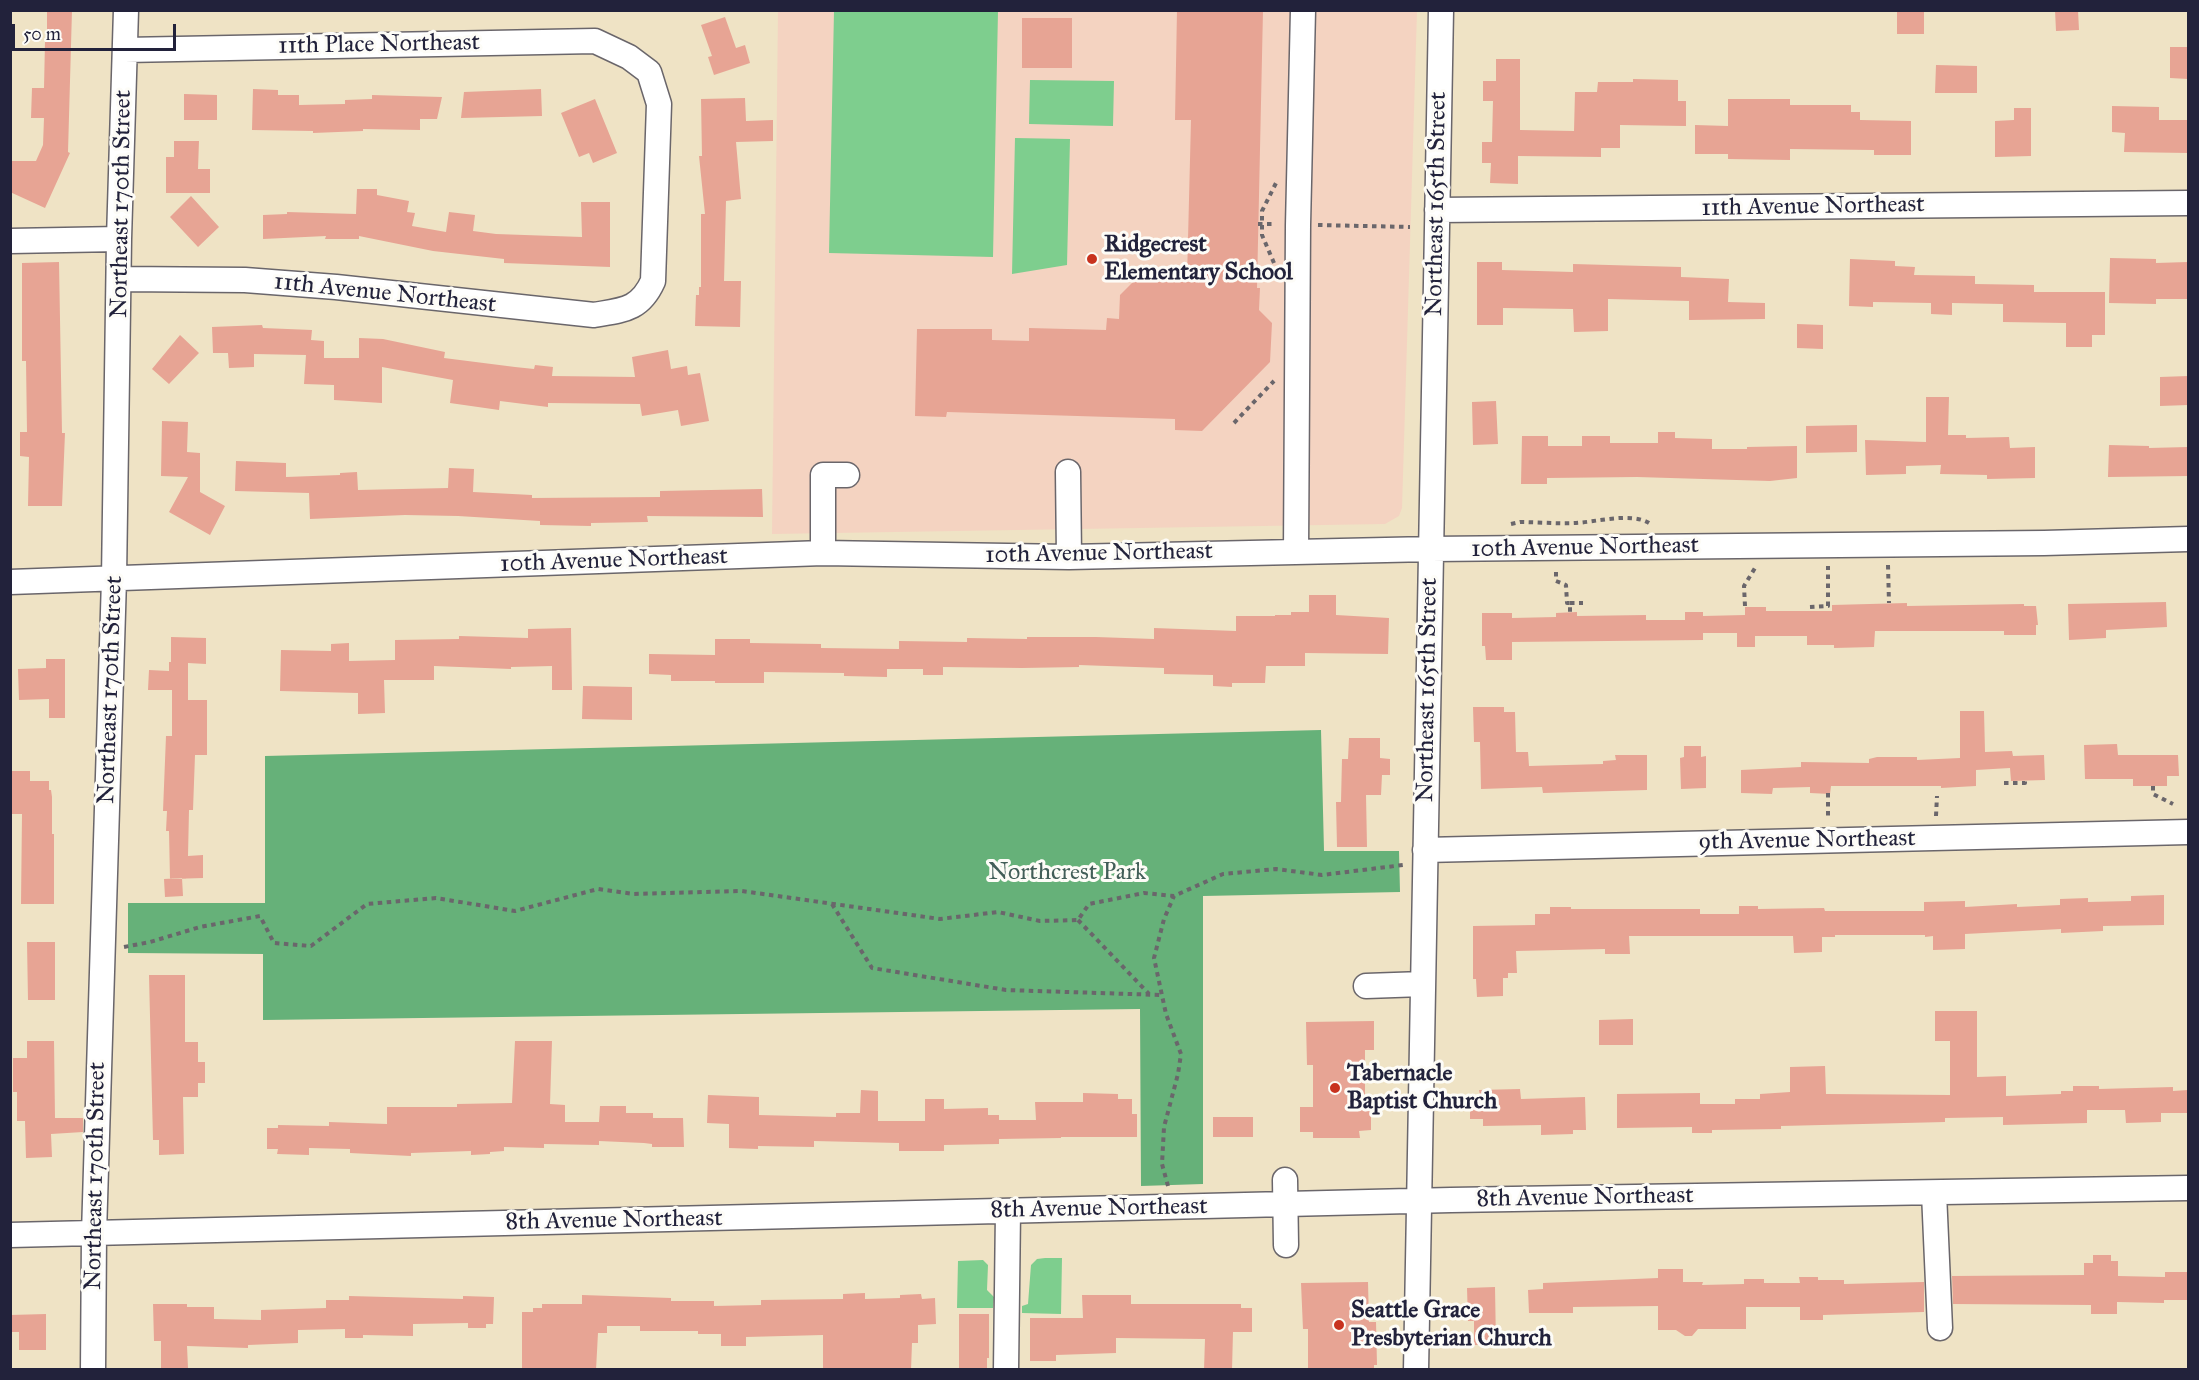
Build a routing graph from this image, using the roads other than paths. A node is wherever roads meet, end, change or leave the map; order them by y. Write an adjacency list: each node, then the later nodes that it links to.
1 (126, 10): 4 (street, Northeast 170th Street)
2 (1303, 10): 15 (street)
3 (1441, 10): 6 (street, Northeast 165th Street)
4 (125, 50): 7 (street, Northeast 170th Street); 10 (street, 11th Place Northeast)
5 (2188, 203): 6 (street, 11th Avenue Northeast)
6 (1437, 210): 14 (street, Northeast 165th Street)
7 (119, 238): 8 (street); 9 (street, Northeast 170th Street)
8 (10, 241)
9 (120, 279): 10 (street, 11th Avenue Northeast); 18 (street, Northeast 170th Street)
10 (645, 297)
11 (1068, 472): 17 (street)
12 (847, 475): 16 (street)
13 (2188, 539): 14 (street, 10th Avenue Northeast)
14 (1431, 549): 15 (street, 10th Avenue Northeast); 21 (street, Northeast 165th Street)
15 (1296, 552): 17 (street, 10th Avenue Northeast)
16 (823, 553): 17 (street, 10th Avenue Northeast); 18 (street, 10th Avenue Northeast)
17 (1069, 557)
18 (114, 579): 19 (street, 10th Avenue Northeast); 30 (street, Northeast 170th Street)
19 (10, 582)
20 (2188, 832): 21 (street, 9th Avenue Northeast)
21 (1418, 857): 22 (street, Northeast 165th Street)
22 (1423, 984): 23 (street); 27 (street, Northeast 165th Street)
23 (1366, 986)
24 (1285, 1180): 28 (street)
25 (2188, 1188): 26 (street, 8th Avenue Northeast)
26 (1934, 1192): 27 (street, 8th Avenue Northeast); 33 (street)
27 (1419, 1201): 28 (street, 8th Avenue Northeast); 36 (street, Northeast 165th Street)
28 (1285, 1204): 29 (street, 8th Avenue Northeast); 32 (street)
29 (1008, 1211): 30 (street, 8th Avenue Northeast); 35 (street)
30 (94, 1234): 31 (street, 8th Avenue Northeast); 34 (street, Northeast 170th Street)
31 (10, 1235)
32 (1286, 1245)
33 (1940, 1328)
34 (93, 1370)
35 (1006, 1370)
36 (1416, 1370)

